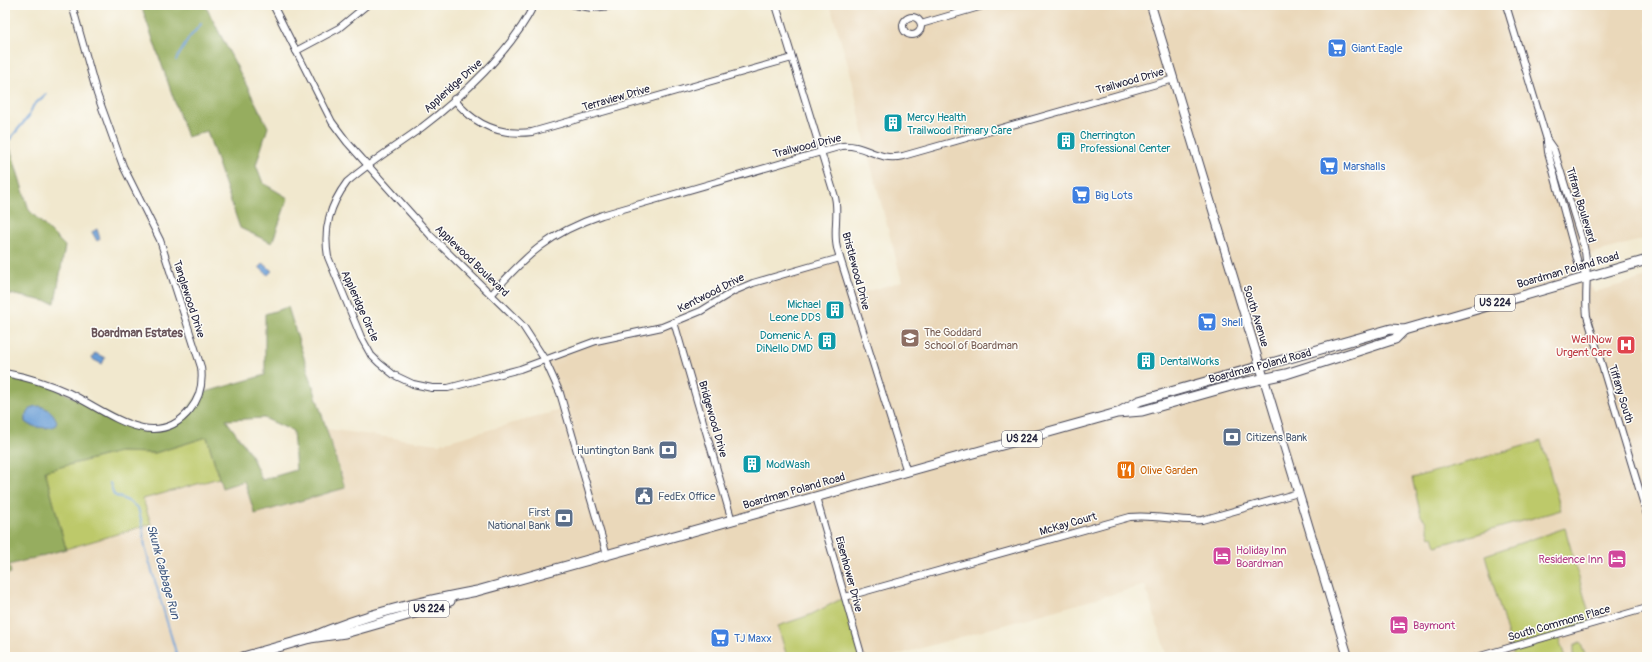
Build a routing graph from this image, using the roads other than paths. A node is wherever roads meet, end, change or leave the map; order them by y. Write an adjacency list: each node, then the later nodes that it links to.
1 (72, 5): 27 (street, Tanglewood Drive)
2 (274, 5): 12 (street, Applewood Boulevard)
3 (367, 5): 12 (street)
4 (534, 5): 15 (street, Appleridge Drive)
5 (574, 5): 6 (street)
6 (620, 5)
7 (776, 5): 13 (street, Bristlewood Drive)
8 (986, 5): 11 (street)
9 (1151, 5): 14 (main road, South Avenue)
10 (1506, 5): 16 (street, Tiffany Boulevard)
11 (921, 24)
12 (296, 51): 18 (street, Applewood Boulevard)
13 (792, 58): 15 (street, Terraview Drive); 17 (street, Bristlewood Drive)
14 (1174, 80): 17 (street, Trailwood Drive); 26 (main road, South Avenue)
15 (454, 99): 18 (street, Appleridge Drive)
16 (1548, 140): 21 (street, Tiffany Boulevard); 21 (street, Tiffany Boulevard)
17 (821, 152): 19 (street, Bristlewood Drive); 22 (street, Trailwood Drive)
18 (368, 165): 22 (street, Applewood Boulevard); 25 (street, Appleridge Circle)
19 (840, 258): 23 (street, Kentwood Drive); 30 (street, Bristlewood Drive)
20 (1647, 260): 21 (main road, Boardman Poland Road / US 224)
21 (1587, 277): 24 (main road, Boardman Poland Road / US 224); 33 (street, Tiffany South)
22 (492, 294): 25 (street, Applewood Boulevard)
23 (674, 322): 25 (street, Kentwood Drive); 34 (street, Bridgewood Drive)
24 (1404, 330): 26 (main road, Boardman Poland Road / US 224); 28 (main road, Boardman Poland Road / US 224)
25 (545, 360): 35 (street, Applewood Boulevard)
26 (1260, 367): 28 (main road, South Avenue); 29 (main road, Boardman Poland Road / US 224)
27 (5, 373)
28 (1263, 379): 29 (main road, Boardman Poland Road / US 224); 31 (main road, South Avenue)
29 (1117, 413): 30 (main road, Boardman Poland Road / US 224)
30 (907, 472): 32 (main road, Boardman Poland Road / US 224)
31 (1298, 493): 36 (street, McKay Court); 40 (main road, South Avenue)
32 (816, 497): 34 (main road, Boardman Poland Road / US 224); 36 (street, Eisenhower Drive)
33 (1647, 515)
34 (732, 521): 35 (main road, Boardman Poland Road / US 224)
35 (607, 555): 38 (main road, Boardman Poland Road / US 224)
36 (845, 597): 39 (street, Eisenhower Drive)
37 (1647, 608): 41 (street, South Commons Place)
38 (243, 657)
39 (862, 657)
40 (1348, 657)
41 (1477, 657)

